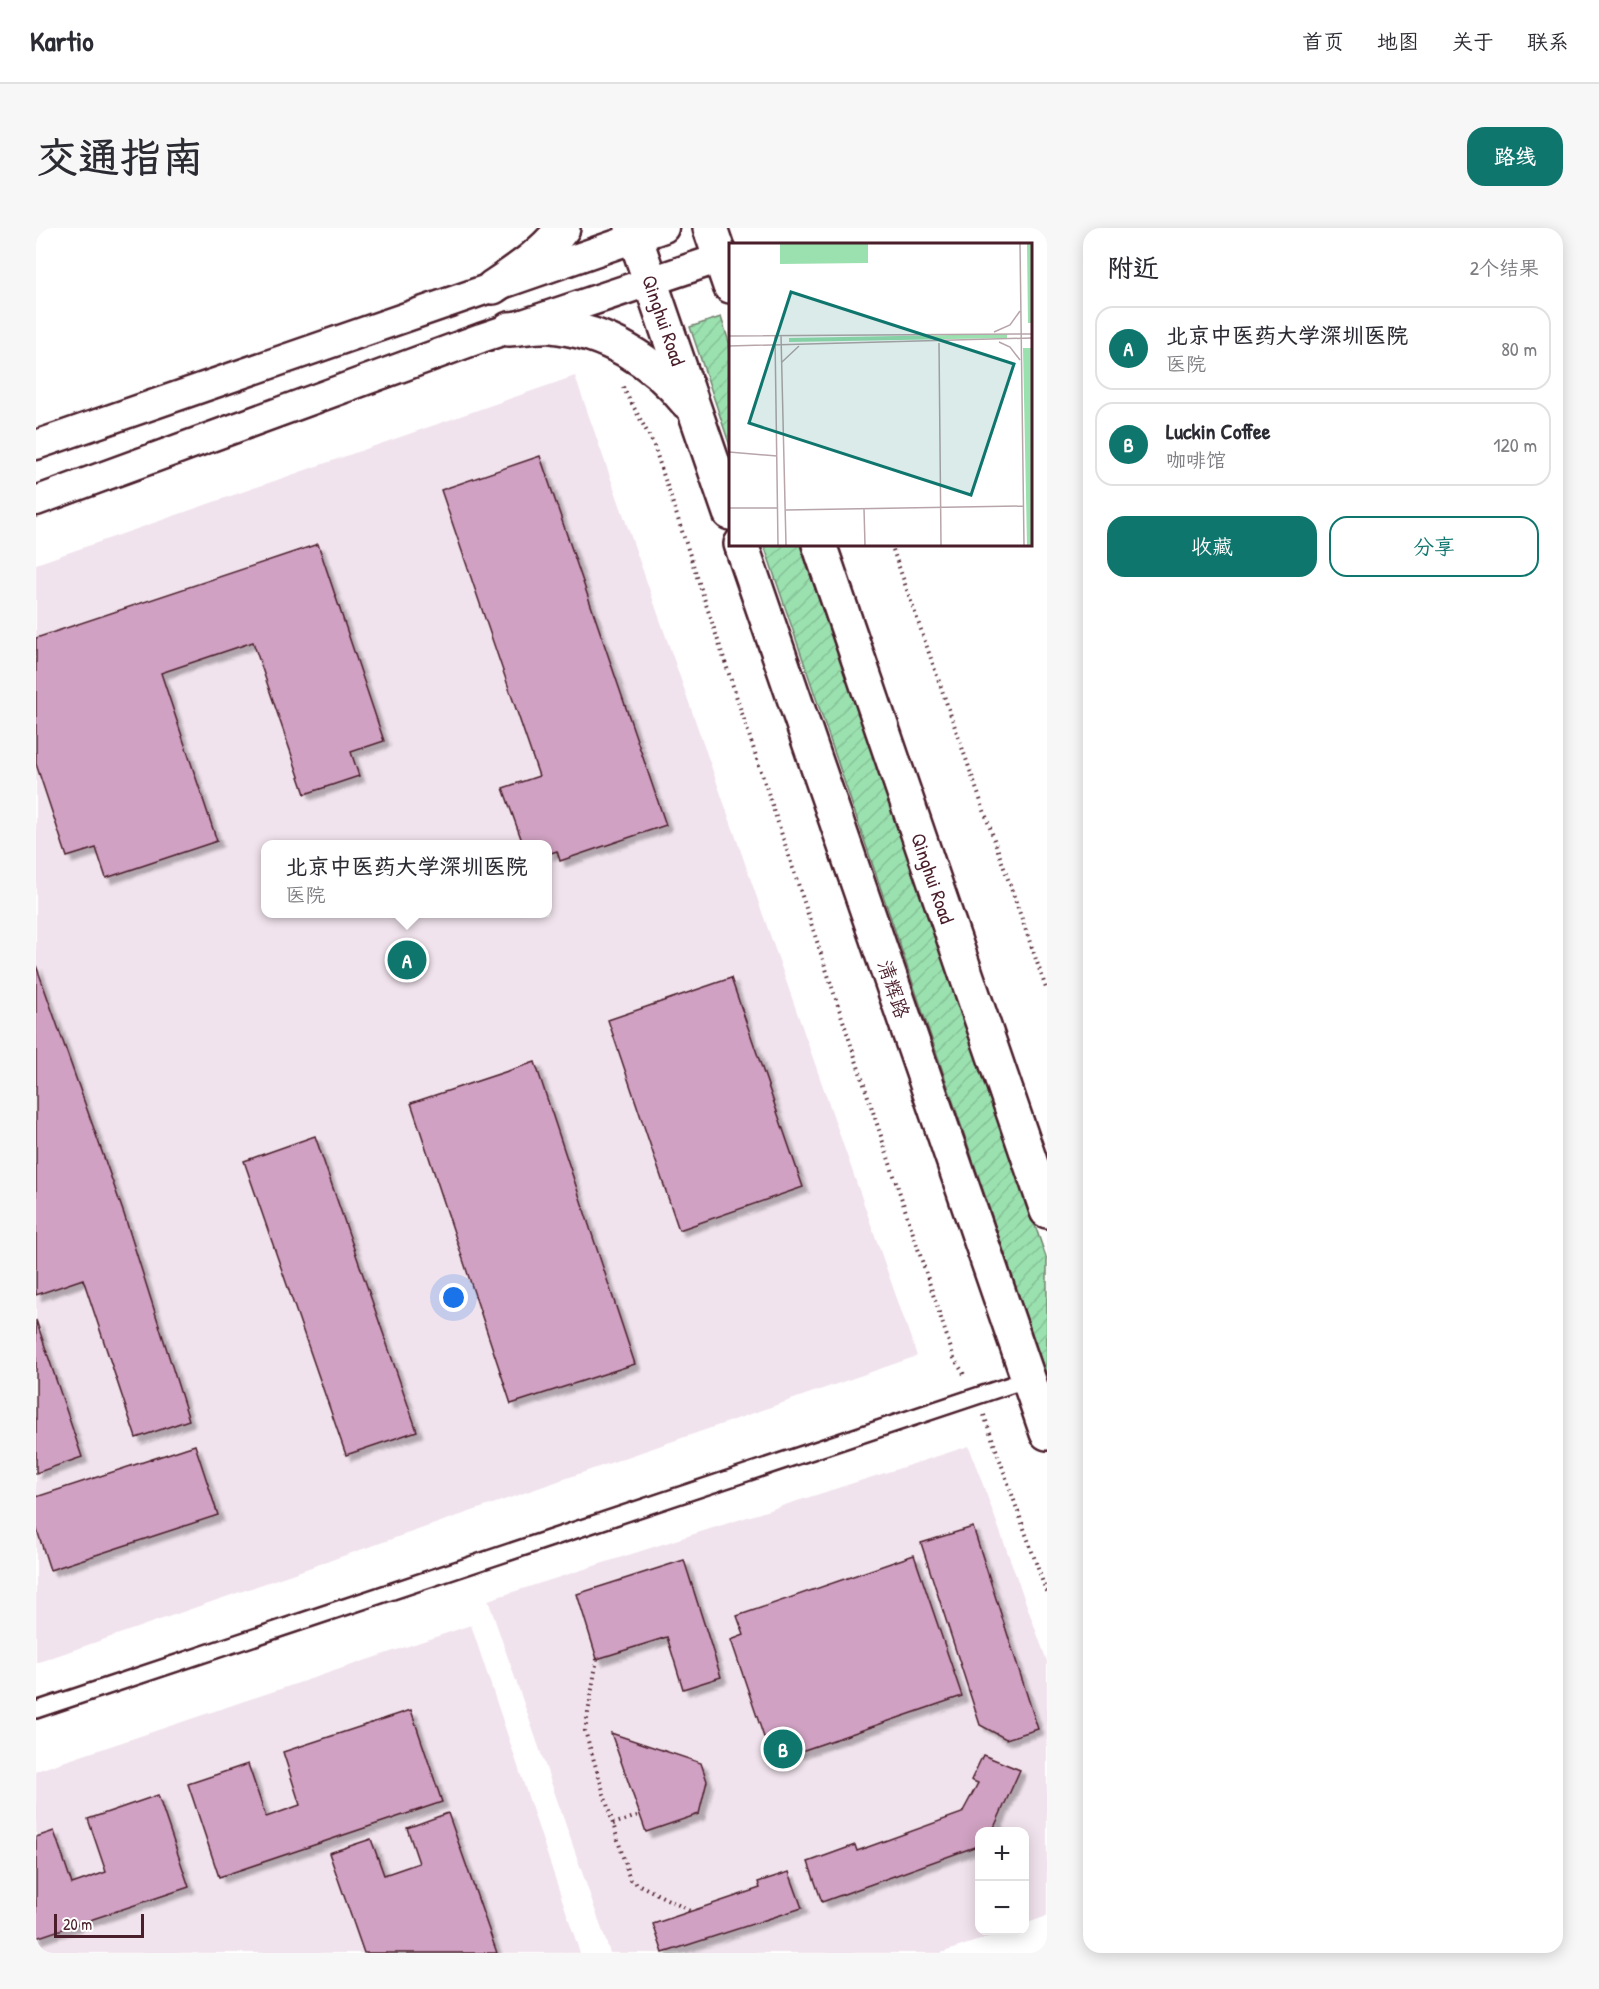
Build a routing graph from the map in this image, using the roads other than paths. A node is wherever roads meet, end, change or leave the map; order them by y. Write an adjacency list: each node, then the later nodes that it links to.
1 (562, 228): 5 (street)
2 (644, 231): 4 (street, Qinghui Road); 5 (street)
3 (720, 257): 4 (street)
4 (651, 281): 6 (street); 7 (street, Qinghui Road)
5 (493, 287): 8 (street)
6 (509, 329): 7 (street); 9 (street)
7 (696, 412): 10 (street)
8 (36, 444)
9 (36, 501)
10 (729, 510)
11 (742, 546): 14 (street, 清辉路)
12 (820, 546): 13 (street, Qinghui Road)
13 (1047, 1211)
14 (1028, 1379): 15 (street, 清辉路); 16 (lane)
15 (1047, 1432)
16 (36, 1710)

